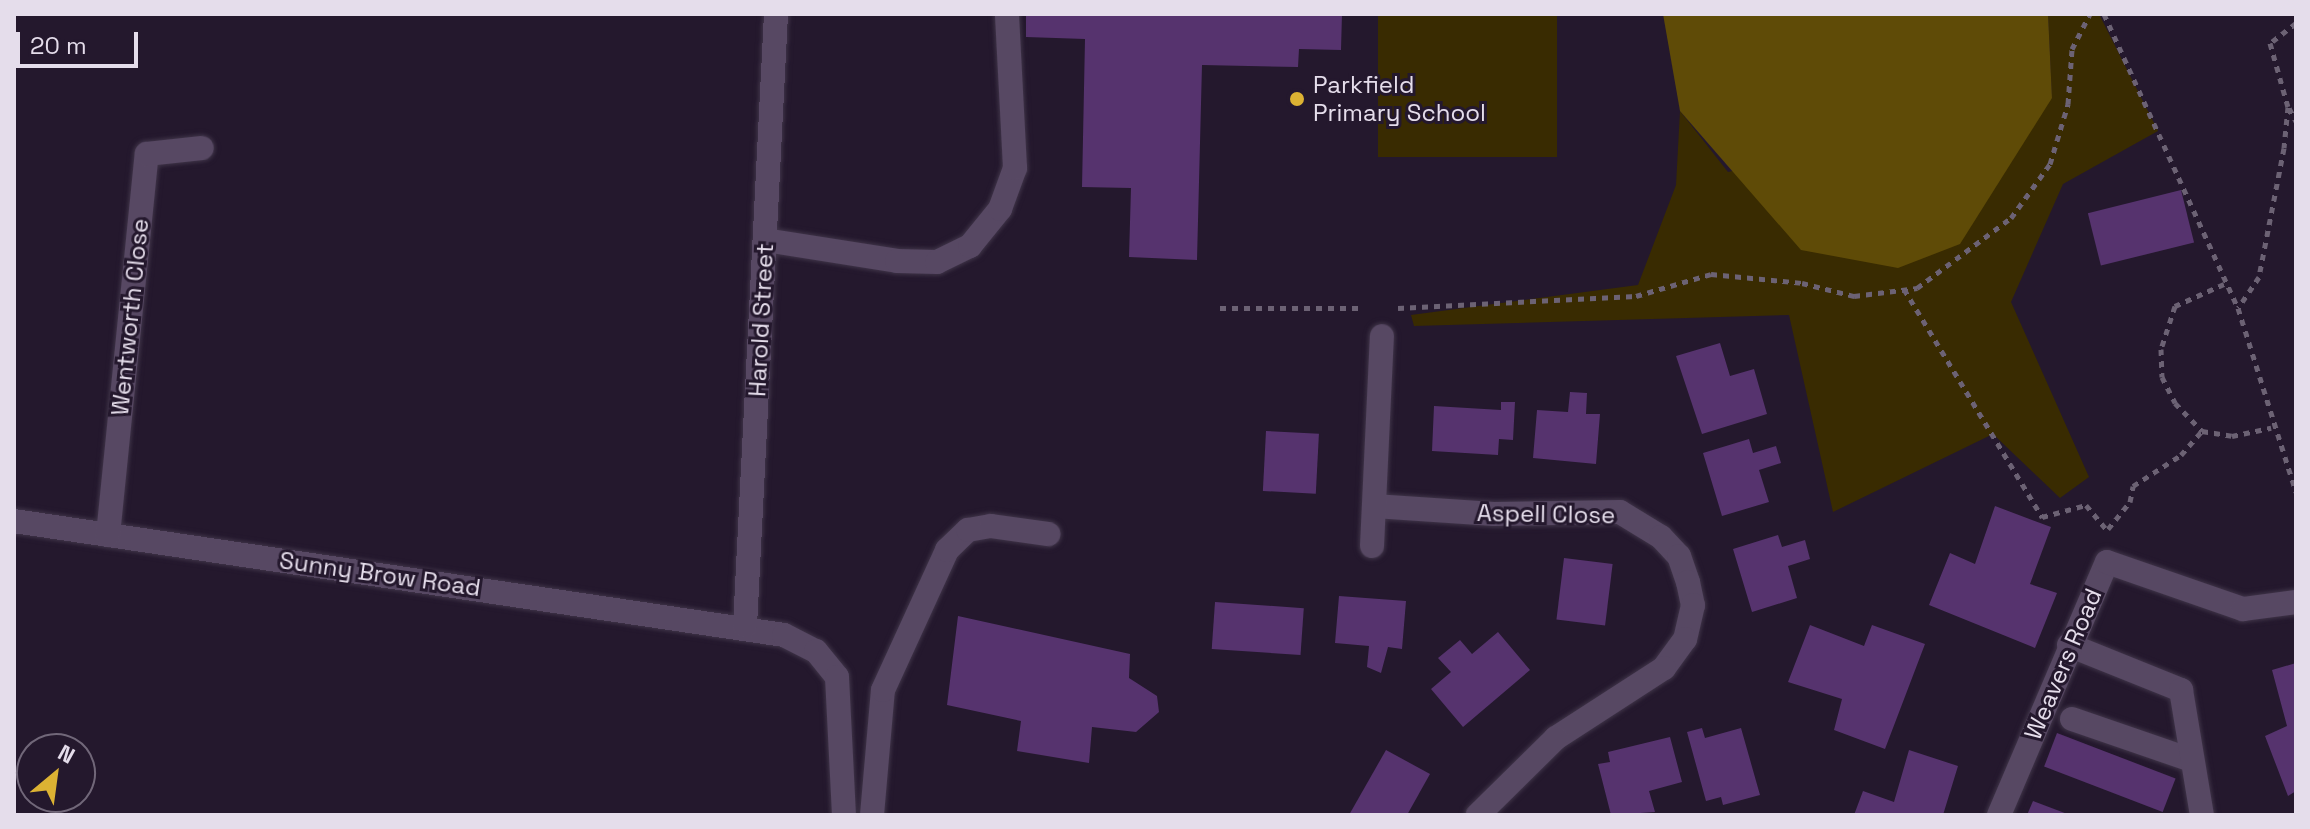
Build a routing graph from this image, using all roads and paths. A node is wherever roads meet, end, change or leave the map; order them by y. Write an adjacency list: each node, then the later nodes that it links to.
1 (776, 14): 9 (street, Harold Street)
2 (1007, 14): 9 (street)
3 (2090, 14): 11 (path)
4 (2104, 14): 10 (path)
5 (2296, 23): 6 (path)
6 (2288, 107): 7 (path); 13 (path)
7 (2296, 121)
8 (202, 148): 22 (street, Wentworth Close)
9 (765, 240): 26 (street, Harold Street)
10 (2224, 283): 13 (path); 16 (path)
11 (1904, 289): 12 (path); 20 (path)
12 (1220, 308)
13 (2238, 308): 15 (path)
14 (1382, 336): 18 (street)
15 (2271, 428): 16 (path); 17 (path)
16 (2202, 431): 20 (path)
17 (2296, 492)
18 (1374, 506): 23 (street); 32 (street, Aspell Close)
19 (14, 521): 22 (street, Sunny Brow Road)
20 (2108, 529): 24 (path)
21 (1048, 534): 31 (street)
22 (108, 535): 26 (street, Sunny Brow Road)
23 (1372, 546)
24 (2119, 566): 25 (street, Weavers Road); 27 (street, Weavers Road)
25 (2296, 602)
26 (745, 626): 30 (street, Sunny Brow Road)
27 (2069, 645): 29 (street); 33 (street, Weavers Road)
28 (2072, 719): 29 (street)
29 (2191, 760): 34 (street)
30 (844, 815)
31 (872, 815)
32 (1478, 815)
33 (1999, 815)
34 (2202, 815)

